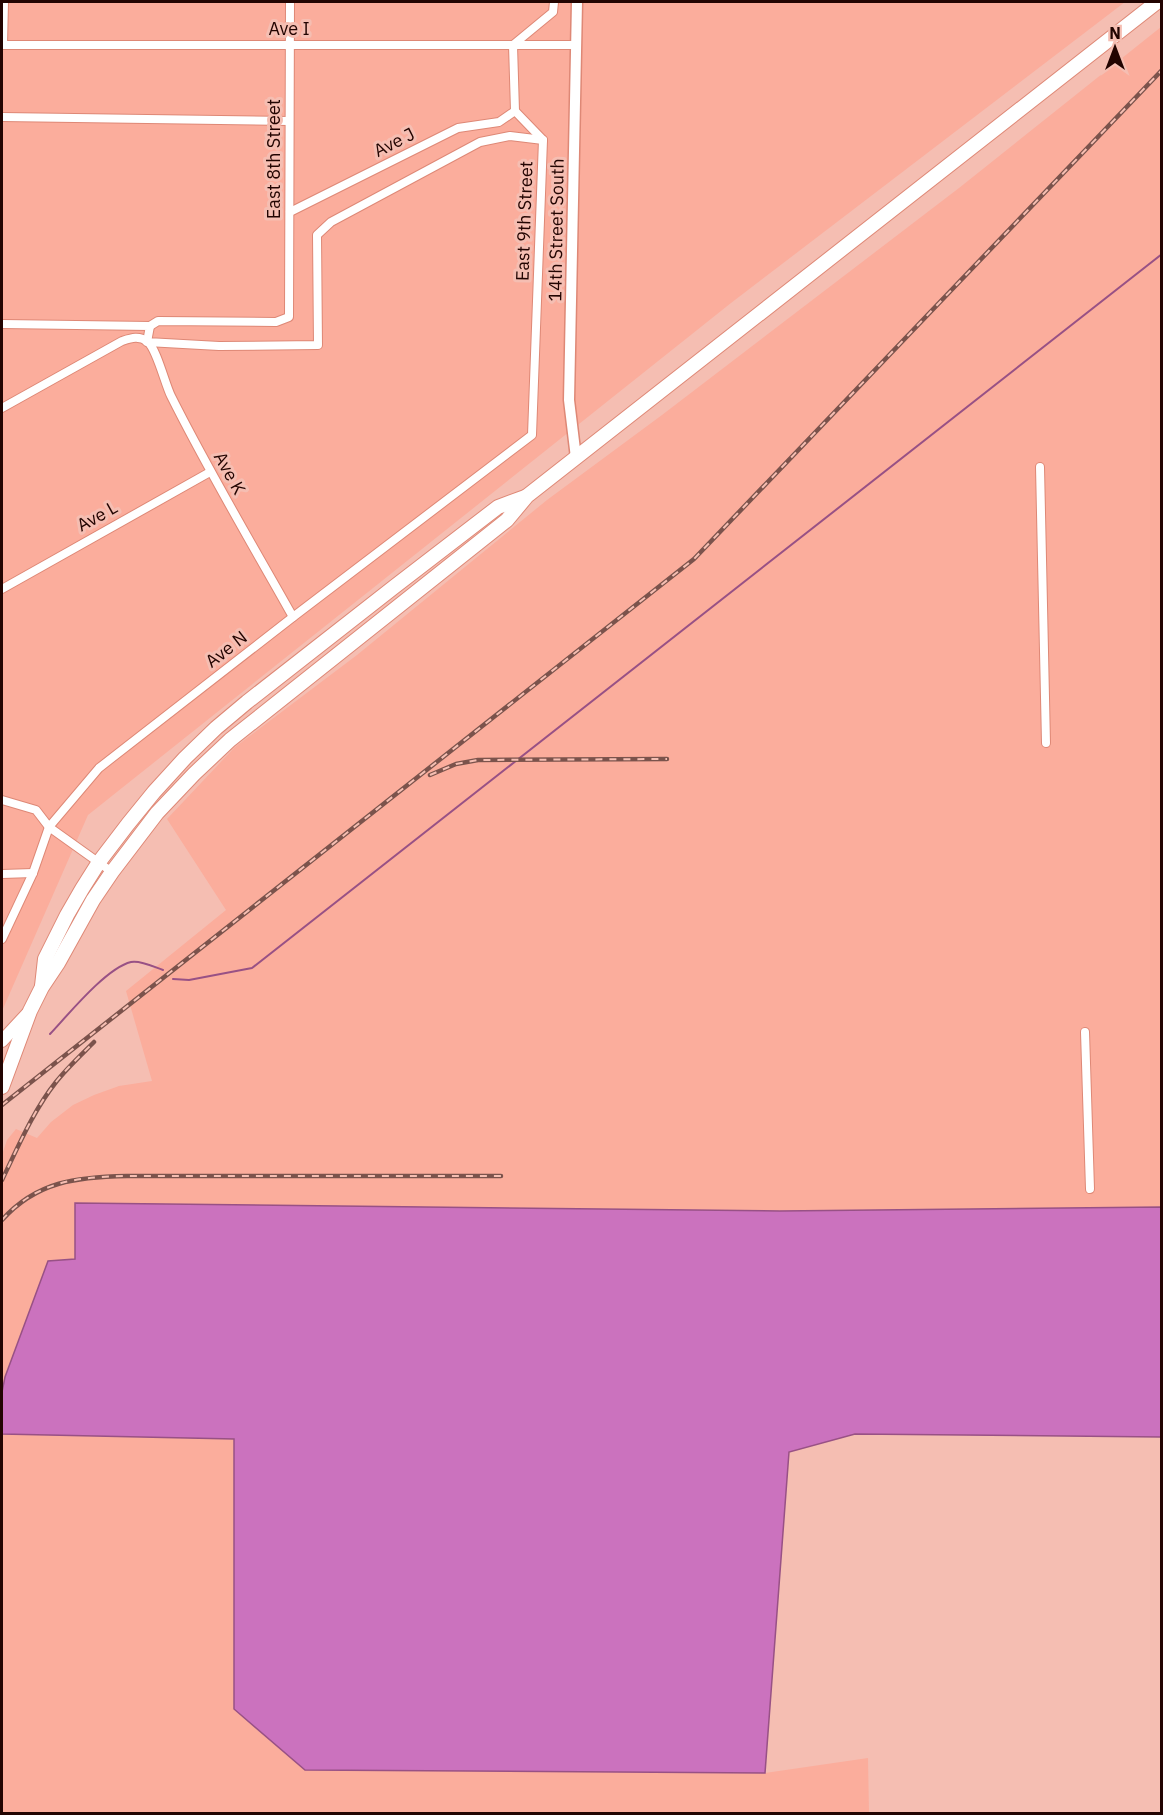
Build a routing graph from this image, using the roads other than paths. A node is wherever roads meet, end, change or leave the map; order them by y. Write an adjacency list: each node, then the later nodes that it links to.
1 (4, 2): 6 (street)
2 (290, 2): 7 (street, East 8th Street)
3 (554, 2): 8 (street)
4 (577, 2): 9 (street, 14th Street South)
5 (1157, 2): 20 (main road)
6 (2, 45): 7 (street, Ave I)
7 (289, 45): 8 (street, Ave I); 12 (street, East 8th Street)
8 (513, 45): 9 (street, Ave I); 10 (street)
9 (576, 45): 20 (street, 14th Street South)
10 (515, 111): 13 (street, East 9th Street); 14 (street, Ave J)
11 (2, 117): 12 (street)
12 (290, 121): 14 (street, East 8th Street)
13 (543, 140): 17 (street); 19 (street, East 9th Street)
14 (290, 212): 16 (street, East 8th Street)
15 (2, 324): 16 (street)
16 (150, 326): 17 (street)
17 (147, 342): 18 (street); 22 (street, Ave K)
18 (2, 408)
19 (532, 435): 25 (street, Ave N)
20 (576, 458): 23 (main road)
21 (1040, 467): 26 (street)
22 (210, 472): 24 (street, Ave L); 25 (street, Ave K)
23 (527, 496): 29 (main road); 30 (main road)
24 (2, 589)
25 (293, 617): 28 (street, Ave N)
26 (1046, 743)
27 (2, 800): 28 (street)
28 (49, 827): 29 (street); 31 (street, Ave N)
29 (99, 862): 30 (street); 34 (main road)
30 (112, 872): 34 (main road)
31 (33, 873): 32 (street); 33 (street, Ave N)
32 (2, 874)
33 (2, 939)
34 (42, 987): 35 (main road)
35 (30, 1011): 37 (main road); 38 (main road)
36 (1085, 1032): 40 (street)
37 (2, 1041)
38 (5, 1064): 39 (main road)
39 (2, 1087)
40 (1090, 1189)

